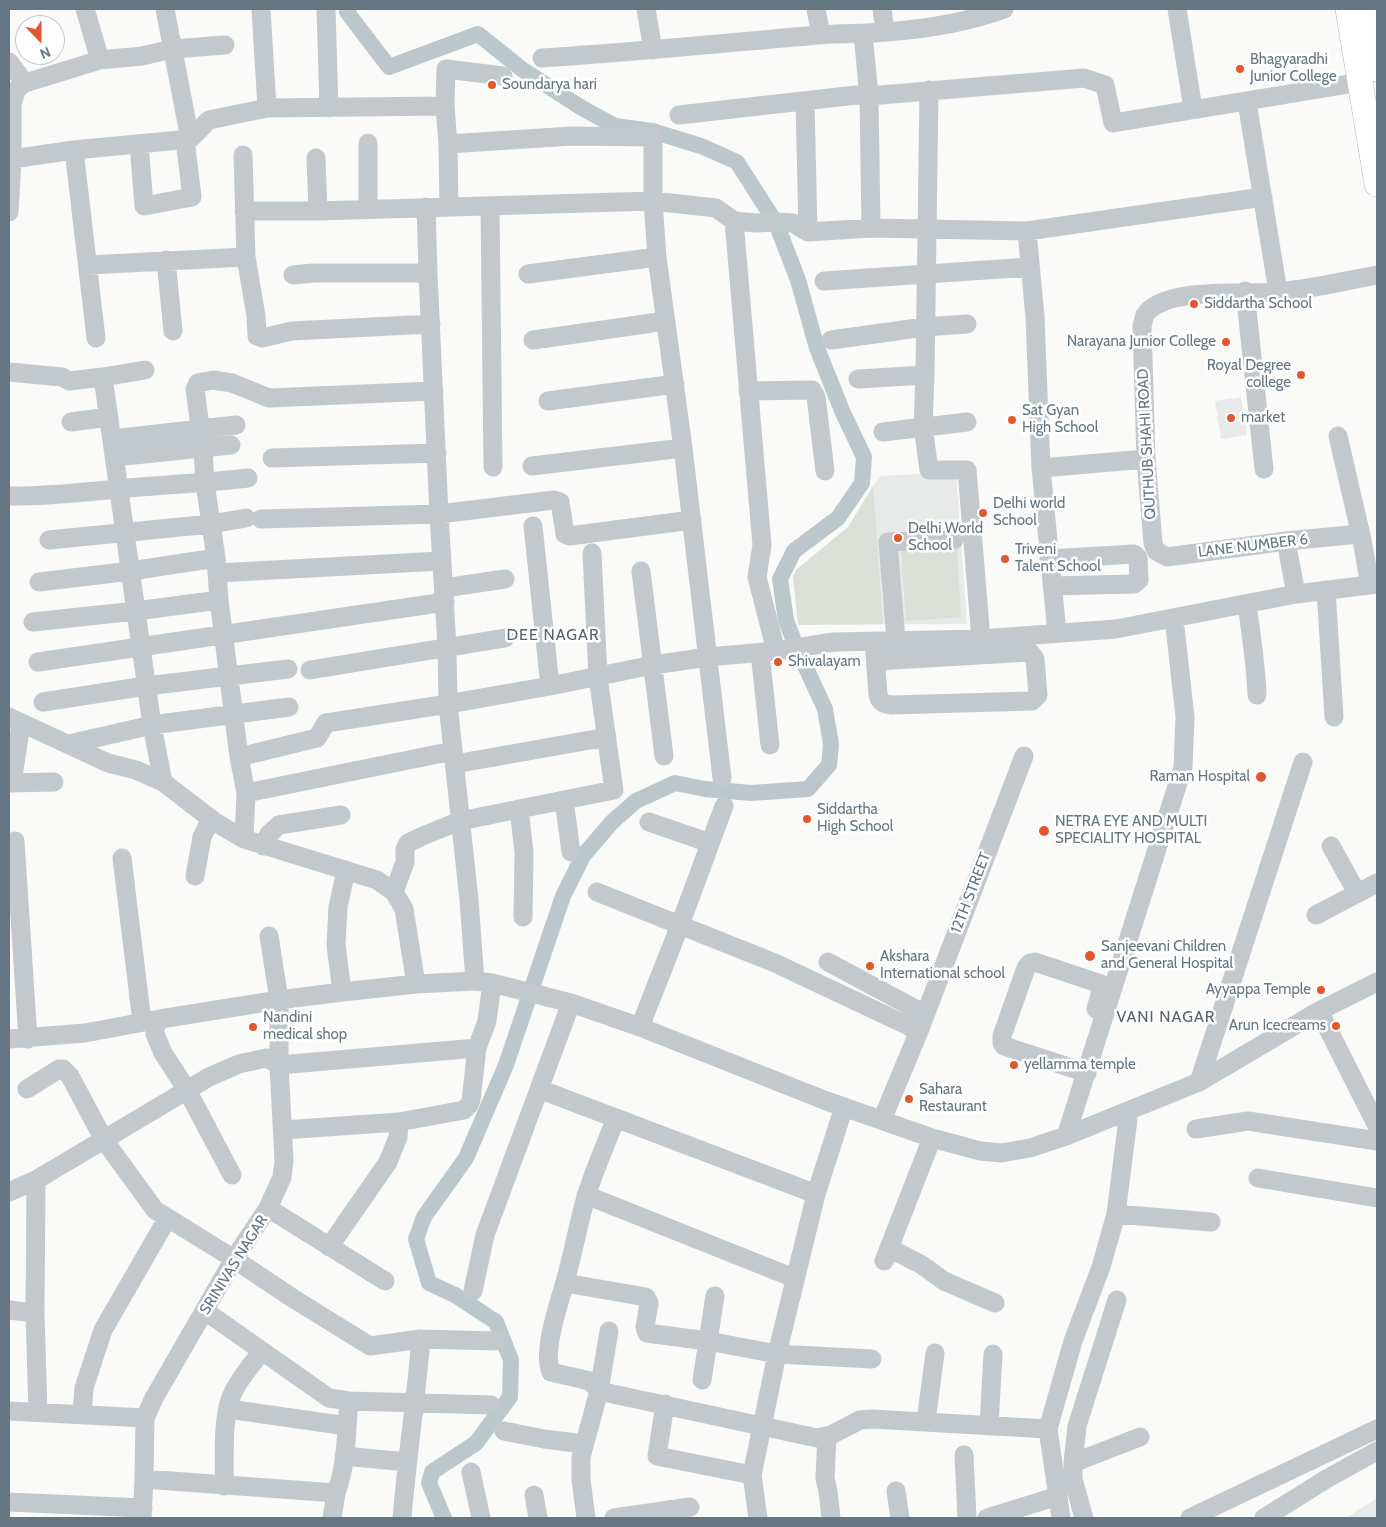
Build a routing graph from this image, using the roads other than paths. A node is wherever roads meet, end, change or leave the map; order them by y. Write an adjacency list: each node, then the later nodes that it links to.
1 (85, 9): 19 (street)
2 (165, 9): 16 (street)
3 (261, 9): 30 (street)
4 (326, 9): 31 (street)
5 (646, 9): 17 (street)
6 (816, 9): 14 (street)
7 (882, 9): 12 (street)
8 (1004, 9): 12 (street)
9 (1177, 9): 32 (street)
10 (1348, 9): 22 (main road)
11 (1368, 9): 22 (main road)
12 (885, 32): 13 (street)
13 (863, 34): 14 (street); 25 (street)
14 (821, 35): 17 (street)
15 (225, 45): 16 (street)
16 (172, 49): 19 (street); 34 (street)
17 (653, 50): 18 (street)
18 (542, 58)
19 (100, 60): 23 (street)
20 (9, 62): 23 (street)
21 (503, 76): 29 (street)
22 (1369, 76): 27 (street); 42 (main road)
23 (25, 83): 28 (street)
24 (929, 90): 25 (street); 32 (street); 55 (street)
25 (869, 96): 26 (street); 54 (street)
26 (805, 101): 33 (street); 53 (street)
27 (1247, 102): 32 (street); 43 (street)
28 (10, 103): 41 (street)
29 (445, 106): 31 (street); 37 (street)
30 (267, 108): 31 (street); 34 (street)
31 (329, 108)
32 (1193, 109)
33 (679, 114)
34 (187, 140): 36 (street); 36 (street)
35 (368, 143): 48 (street)
36 (139, 144): 38 (street)
37 (448, 144): 44 (street); 45 (street)
38 (74, 150): 41 (street); 60 (street)
39 (243, 155): 49 (street)
40 (316, 158): 50 (street)
41 (12, 159): 51 (street)
42 (1377, 184)
43 (1264, 197): 56 (street); 69 (street)
44 (653, 201): 46 (street); 52 (street); 58 (street)
45 (449, 206): 46 (street); 47 (street)
46 (490, 206): 103 (street)
47 (426, 207): 48 (street); 62 (street)
48 (368, 208): 50 (street)
49 (244, 211): 50 (street); 57 (street)
50 (318, 211)
51 (9, 212)
52 (734, 221): 53 (street); 84 (street)
53 (801, 228): 54 (street)
54 (871, 228): 55 (street)
55 (926, 228): 56 (street); 64 (street)
56 (1027, 231): 61 (street)
57 (246, 257): 59 (street); 71 (street)
58 (657, 257): 63 (street); 70 (street)
59 (166, 260): 60 (street); 74 (street)
60 (88, 265): 75 (street)
61 (1030, 268): 64 (street); 104 (street)
62 (428, 274): 65 (street); 71 (street)
63 (528, 274)
64 (926, 274): 67 (street); 73 (street)
65 (294, 275)
66 (1377, 275): 69 (street, QUTHUB SHAHI ROAD)
67 (824, 281)
68 (1245, 292): 69 (street, QUTHUB SHAHI ROAD); 101 (street, QUTHUB SHAHI ROAD); 105 (street)
69 (1278, 292)
70 (666, 321): 76 (street); 83 (street)
71 (430, 324): 85 (street)
72 (967, 324): 73 (street)
73 (926, 327): 77 (street); 80 (street)
74 (173, 331)
75 (96, 338)
76 (533, 340)
77 (831, 340)
78 (145, 370): 81 (street)
79 (9, 372): 81 (street)
80 (925, 375): 82 (street); 91 (street)
81 (103, 377): 87 (street)
82 (858, 379)
83 (675, 384): 86 (street); 97 (street)
84 (748, 391): 106 (street); 147 (street)
85 (434, 392): 92 (street); 99 (street)
86 (548, 401)
87 (109, 417): 88 (street); 96 (street)
88 (71, 422)
89 (967, 422): 91 (street)
90 (236, 425): 92 (street)
91 (923, 426): 93 (street); 142 (street)
92 (200, 429): 96 (street); 98 (street)
93 (883, 432)
94 (1338, 436): 116 (street)
95 (230, 445): 98 (street)
96 (113, 448): 98 (street); 109 (street)
97 (683, 448): 102 (street); 112 (street)
98 (203, 449): 108 (street)
99 (437, 453): 100 (street); 111 (street)
100 (272, 458)
101 (1146, 460): 104 (street); 120 (street, QUTHUB SHAHI ROAD)
102 (532, 466)
103 (494, 467)
104 (1040, 468): 122 (street)
105 (1264, 469)
106 (825, 471)
107 (248, 478): 108 (street)
108 (205, 483): 109 (street); 113 (street)
109 (119, 489): 110 (street); 115 (street)
110 (9, 496)
111 (439, 514): 112 (street); 113 (street); 123 (street)
112 (692, 520): 148 (street)
113 (211, 524): 115 (street); 124 (street)
114 (533, 526): 157 (street)
115 (125, 533): 117 (street); 125 (street)
116 (1360, 534): 119 (street, LANE NUMBER 6); 129 (street)
117 (49, 540)
118 (954, 540): 143 (street)
119 (1286, 541): 120 (street, LANE NUMBER 6); 132 (street)
120 (1153, 543)
121 (592, 553): 155 (street)
122 (1049, 559): 130 (street); 130 (street)
123 (441, 561): 124 (street); 133 (street)
124 (216, 566): 125 (street); 134 (street)
125 (131, 571): 128 (street); 136 (street)
126 (641, 571): 151 (street)
127 (505, 579): 133 (street)
128 (39, 582)
129 (1374, 585): 131 (street)
130 (1052, 586): 139 (street)
131 (1326, 590): 132 (street); 163 (street)
132 (1296, 594): 135 (street)
133 (444, 595): 140 (street); 145 (street)
134 (218, 600): 136 (street); 140 (street)
135 (1248, 604): 137 (street); 158 (street)
136 (136, 611): 138 (street); 146 (street)
137 (1174, 618): 139 (street); 217 (street)
138 (33, 622)
139 (1057, 634): 142 (street)
140 (224, 635): 146 (street); 154 (street)
141 (505, 638): 145 (street)
142 (981, 639): 143 (street)
143 (896, 640): 144 (street)
144 (874, 641): 147 (street); 149 (street)
145 (447, 647): 153 (street); 160 (street)
146 (141, 648): 150 (street); 156 (street)
147 (768, 652): 148 (street); 168 (street)
148 (708, 657): 151 (street); 174 (street)
149 (876, 661): 149 (street)
150 (38, 662)
151 (653, 665): 155 (street); 169 (street)
152 (288, 669): 154 (street)
153 (310, 670)
154 (229, 677): 156 (street); 162 (street)
155 (598, 677): 157 (street); 166 (street)
156 (146, 686): 159 (street); 165 (street)
157 (550, 686): 160 (street)
158 (1258, 695)
159 (43, 702)
160 (448, 704): 171 (street); 172 (street)
161 (289, 707): 162 (street)
162 (233, 715): 165 (street); 171 (street)
163 (1334, 717)
164 (15, 720): 167 (street); 177 (street)
165 (152, 725): 167 (street); 176 (street)
166 (607, 737): 172 (street); 179 (street)
167 (69, 744): 176 (street)
168 (770, 745)
169 (664, 756)
170 (1024, 756): 212 (street, 12TH STREET)
171 (239, 757): 178 (street)
172 (454, 758): 178 (street); 184 (street)
173 (1302, 762): 219 (street)
174 (722, 778)
175 (54, 782): 177 (street)
176 (163, 782): 183 (street)
177 (10, 783)
178 (246, 793): 186 (street)
179 (564, 800): 181 (street); 191 (street)
180 (724, 806): 188 (street)
181 (519, 809): 184 (street); 200 (street)
182 (341, 815): 189 (street)
183 (211, 819): 186 (street); 194 (street)
184 (460, 821): 196 (street); 204 (street)
185 (649, 822): 188 (street)
186 (244, 839): 189 (street)
187 (15, 841): 215 (street)
188 (710, 843): 201 (street)
189 (263, 846): 193 (street)
190 (1331, 846): 198 (street)
191 (571, 852)
192 (122, 858): 211 (street)
193 (346, 870): 196 (street); 207 (street)
194 (195, 876)
195 (1377, 883): 198 (street)
196 (394, 892): 206 (street)
197 (597, 892): 201 (street)
198 (1357, 893): 199 (street)
199 (1316, 915)
200 (523, 917)
201 (680, 925): 212 (street); 213 (street)
202 (269, 936): 208 (street, SRINIVAS NAGAR)
203 (828, 962): 212 (street)
204 (484, 982): 206 (street); 209 (street); 216 (street)
205 (1377, 982): 210 (street)
206 (416, 984): 207 (street)
207 (342, 992): 208 (street)
208 (279, 1000): 211 (street); 218 (street, SRINIVAS NAGAR)
209 (570, 1003): 213 (street); 221 (street)
210 (1319, 1011): 219 (street); 228 (street)
211 (151, 1020): 215 (street); 222 (street)
212 (922, 1022): 226 (street, 12TH STREET)
213 (640, 1027): 223 (street)
214 (9, 1039): 215 (street)
215 (28, 1039)
216 (476, 1048): 218 (street); 227 (street)
217 (1085, 1061): 217 (street); 231 (street)
218 (279, 1066): 222 (street); 230 (street, SRINIVAS NAGAR)
219 (1199, 1082): 224 (street)
220 (27, 1089): 233 (street)
221 (539, 1089): 225 (street); 251 (street)
222 (187, 1090): 233 (street); 235 (street)
223 (844, 1107): 226 (street); 239 (street)
224 (1129, 1111): 231 (street); 243 (street)
225 (616, 1118): 239 (street); 240 (street)
226 (882, 1120): 232 (street)
227 (399, 1122): 230 (street); 246 (street)
228 (1377, 1126)
229 (1196, 1129): 234 (street)
230 (283, 1130): 242 (street, SRINIVAS NAGAR)
231 (1066, 1136): 232 (street)
232 (932, 1138): 254 (street)
233 (104, 1140): 237 (street); 244 (street)
234 (1377, 1142)
235 (232, 1175)
236 (1258, 1178): 241 (street)
237 (36, 1180): 238 (street); 257 (street)
238 (9, 1192)
239 (816, 1194): 248 (street)
240 (586, 1195): 248 (street); 250 (street)
241 (1377, 1198)
242 (268, 1208): 246 (street); 247 (street, SRINIVAS NAGAR)
243 (1116, 1214): 245 (street); 283 (street)
244 (167, 1219): 247 (street); 276 (street)
245 (1212, 1222)
246 (329, 1247): 249 (street)
247 (234, 1259): 256 (street, SRINIVAS NAGAR); 259 (street)
248 (794, 1278): 264 (street)
249 (384, 1281)
250 (565, 1283): 261 (street); 268 (street)
251 (473, 1291)
252 (715, 1296): 261 (street)
253 (1117, 1300): 292 (street)
254 (995, 1303)
255 (9, 1310): 257 (street)
256 (205, 1311): 262 (street); 277 (street, SRINIVAS NAGAR)
257 (36, 1313): 275 (street)
258 (609, 1331): 268 (street)
259 (421, 1338): 260 (street); 270 (street)
260 (495, 1341)
261 (708, 1341): 264 (street); 267 (street)
262 (262, 1351): 269 (street); 273 (street)
263 (935, 1353): 278 (street)
264 (777, 1354): 266 (street); 280 (street)
265 (993, 1354): 281 (street)
266 (872, 1359)
267 (702, 1380)
268 (598, 1391): 271 (street); 287 (street)
269 (349, 1401): 270 (street); 279 (street)
270 (415, 1404): 272 (street); 291 (street)
271 (665, 1404): 280 (street); 294 (street)
272 (491, 1405)
273 (228, 1409): 279 (street); 296 (street)
274 (9, 1411): 275 (street)
275 (38, 1412): 276 (street)
276 (82, 1414): 277 (street)
277 (145, 1418): 295 (street, SRINIVAS NAGAR)
278 (926, 1421): 281 (street); 285 (street)
279 (347, 1426): 290 (street)
280 (763, 1426): 285 (street); 294 (street)
281 (989, 1426): 283 (street)
282 (1377, 1428): 317 (street)
283 (1048, 1429): 300 (street)
284 (504, 1431): 287 (street)
285 (827, 1436): 311 (street)
286 (1140, 1437): 292 (street)
287 (584, 1444): 308 (street)
288 (1377, 1450): 318 (street)
289 (964, 1455): 313 (street)
290 (344, 1456): 291 (street); 298 (street)
291 (407, 1462): 305 (street)
292 (1073, 1463): 316 (street)
293 (471, 1472): 306 (street)
294 (752, 1475): 310 (street)
295 (144, 1479): 296 (street); 303 (street, SRINIVAS NAGAR)
296 (224, 1486): 298 (street)
297 (896, 1492): 312 (street)
298 (336, 1494): 304 (street)
299 (534, 1494): 307 (street)
300 (1058, 1496): 314 (street); 315 (street)
301 (9, 1502): 303 (street)
302 (690, 1507): 309 (street)
303 (142, 1513)
304 (332, 1518)
305 (402, 1518)
306 (481, 1518)
307 (538, 1518)
308 (586, 1518)
309 (614, 1518)
310 (758, 1518)
311 (831, 1518)
312 (900, 1518)
313 (967, 1518)
314 (988, 1518)
315 (1062, 1518)
316 (1084, 1518)
317 (1190, 1518)
318 (1264, 1518)

